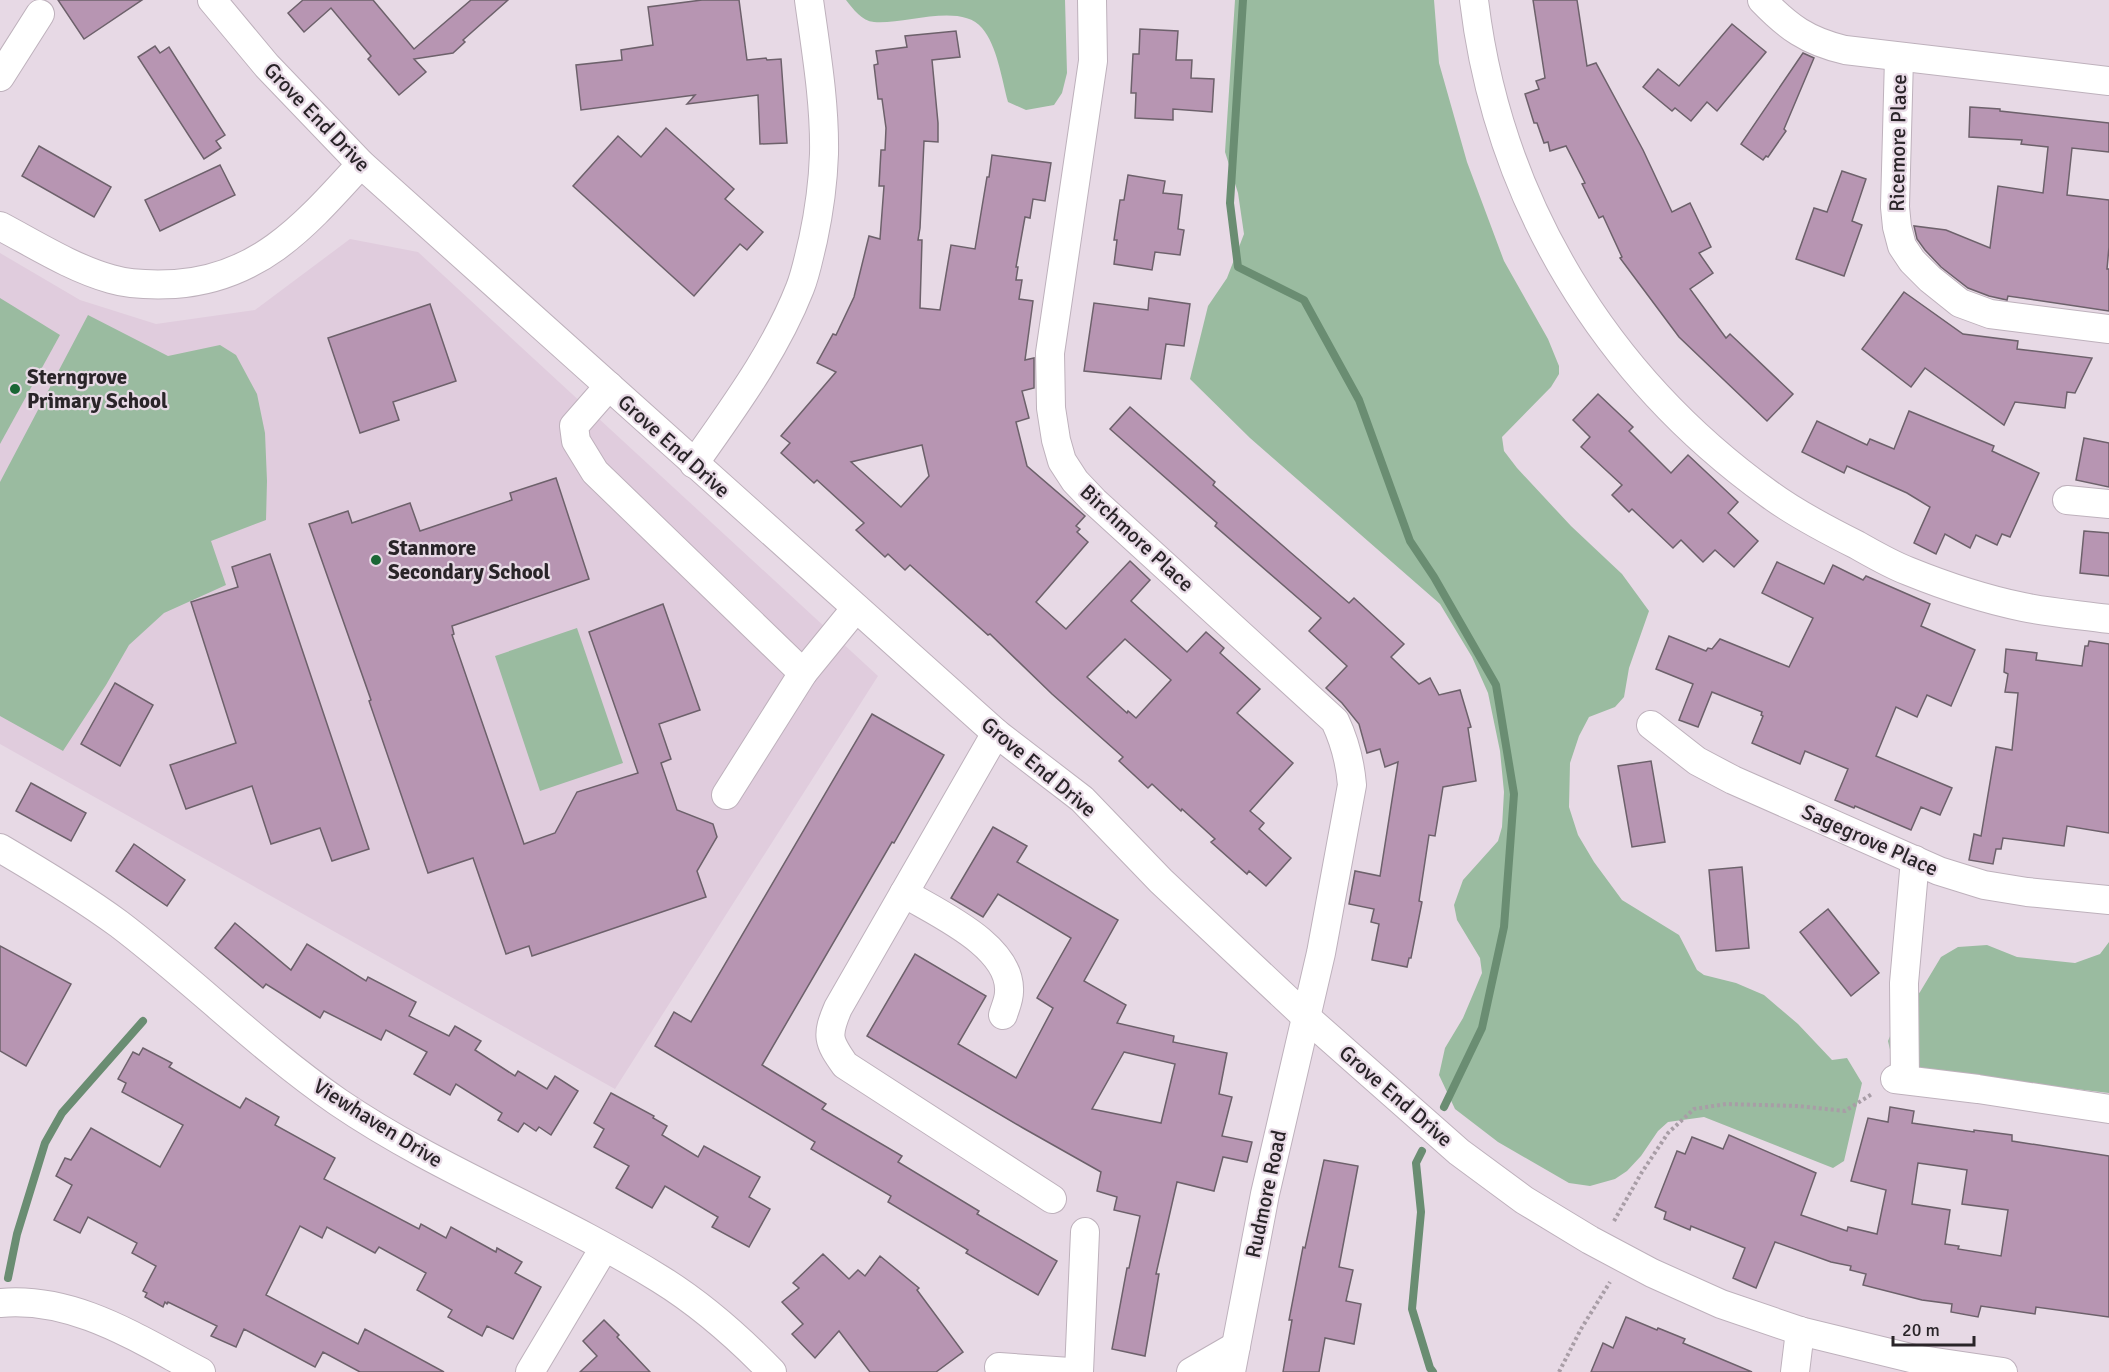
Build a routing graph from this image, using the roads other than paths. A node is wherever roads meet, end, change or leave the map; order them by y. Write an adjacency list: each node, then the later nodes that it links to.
1 (212, 0): 10 (street, Grove End Drive)
2 (809, 0): 14 (street)
3 (1092, 0): 28 (street, Birchmore Place)
4 (1474, 0): 18 (street)
5 (1762, 0): 7 (street)
6 (40, 14): 8 (street)
7 (1899, 58): 9 (street); 12 (street, Ricemore Place)
8 (0, 76)
9 (2109, 81)
10 (362, 164): 11 (street); 13 (street, Grove End Drive)
11 (0, 225)
12 (2109, 329)
13 (609, 386): 14 (street, Grove End Drive); 19 (street)
14 (694, 464): 17 (street, Grove End Drive)
15 (2067, 500): 16 (street)
16 (2109, 504)
17 (856, 608): 19 (street); 21 (street, Grove End Drive)
18 (2109, 619)
19 (803, 673): 22 (street)
20 (1652, 725): 24 (street, Sagegrove Place)
21 (996, 733): 25 (street); 28 (street, Grove End Drive)
22 (726, 795)
23 (0, 848): 32 (street, Viewhaven Drive)
24 (1915, 860): 26 (street, Sagegrove Place); 29 (street)
25 (904, 893): 27 (street); 30 (street)
26 (2109, 900)
27 (1003, 1015)
28 (1306, 1017): 34 (street, Grove End Drive); 35 (street, Rudmore Road)
29 (2109, 1109)
30 (1052, 1199)
31 (1085, 1232): 41 (street)
32 (604, 1248): 38 (street); 39 (street, Viewhaven Drive)
33 (0, 1303): 37 (street)
34 (1800, 1331): 43 (street); 44 (street, Grove End Drive)
35 (1234, 1359): 42 (street)
36 (999, 1367): 40 (street)
37 (201, 1372)
38 (530, 1372)
39 (772, 1372)
40 (1070, 1372)
41 (1079, 1372)
42 (1191, 1372)
43 (1795, 1372)
44 (2003, 1372)

